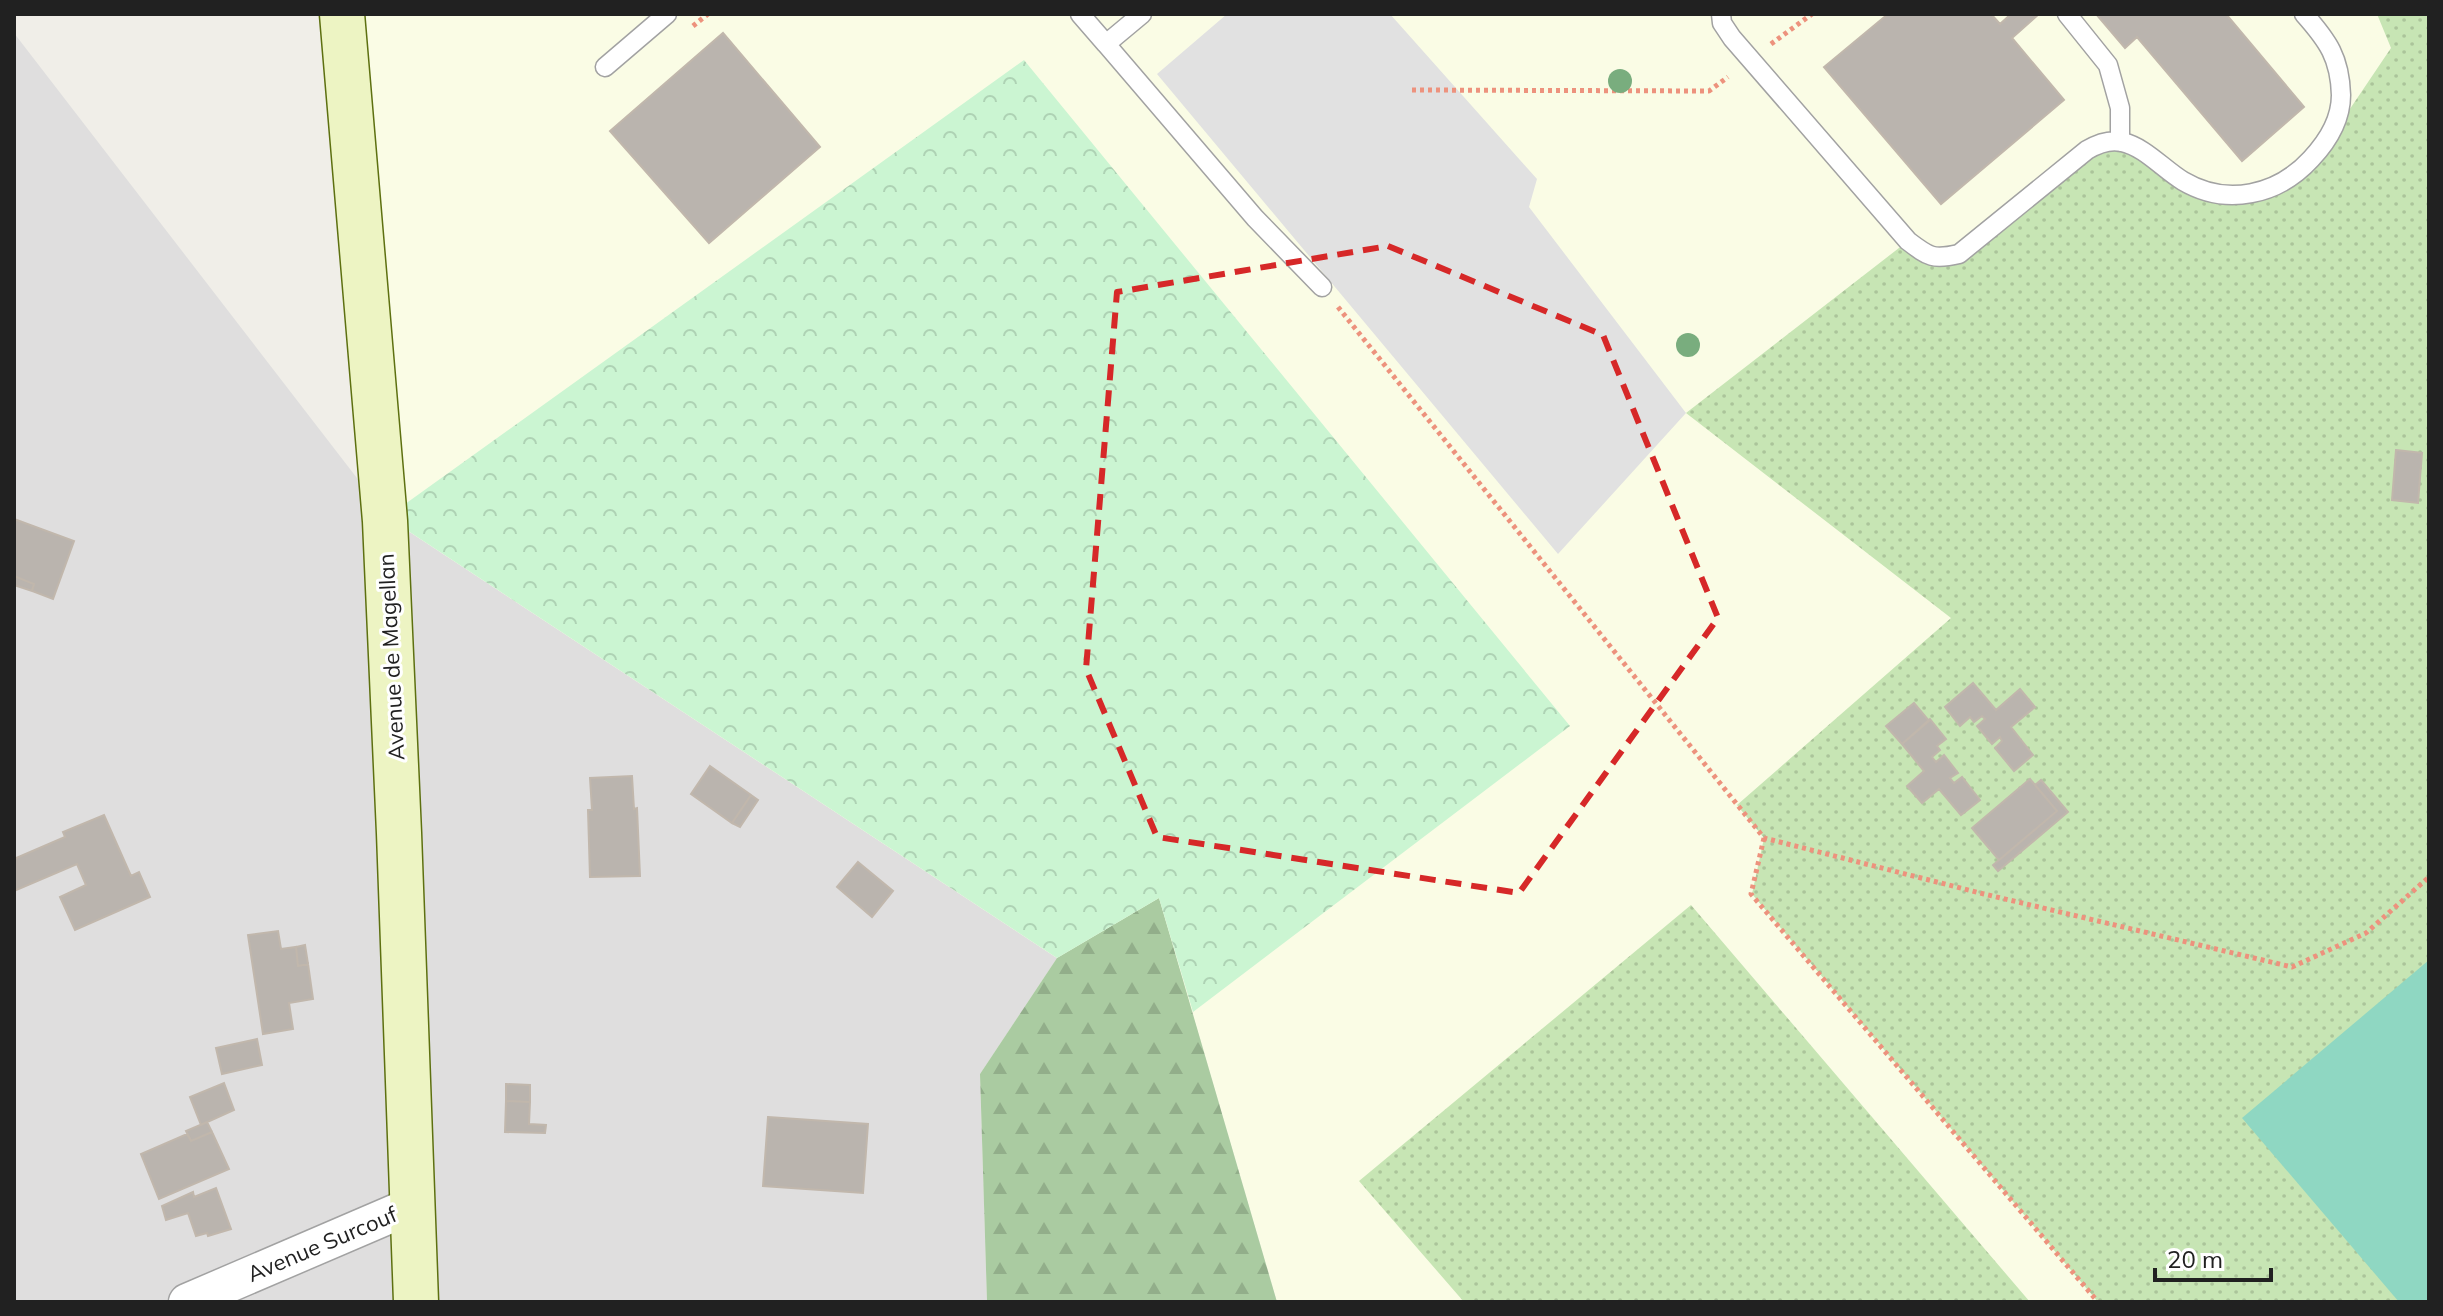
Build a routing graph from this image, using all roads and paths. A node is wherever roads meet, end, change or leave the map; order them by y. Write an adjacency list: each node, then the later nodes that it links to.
1 (342, 14): 17 (street, Avenue de Magellan)
2 (667, 14): 11 (lane)
3 (1080, 14): 9 (lane)
4 (1142, 14): 9 (lane)
5 (1721, 14): 10 (lane)
6 (1812, 14): 10 (path)
7 (2067, 14): 13 (lane)
8 (2304, 14): 13 (lane)
9 (1106, 44): 14 (lane)
10 (1751, 60): 12 (path); 13 (lane)
11 (605, 67)
12 (1412, 90)
13 (2120, 142)
14 (1322, 287): 15 (path)
15 (1764, 838): 16 (path); 20 (path)
16 (2429, 877)
17 (413, 1205): 18 (street, Avenue Surcouf); 19 (street, Avenue de Magellan)
18 (187, 1302)
19 (416, 1302)
20 (2098, 1302)

